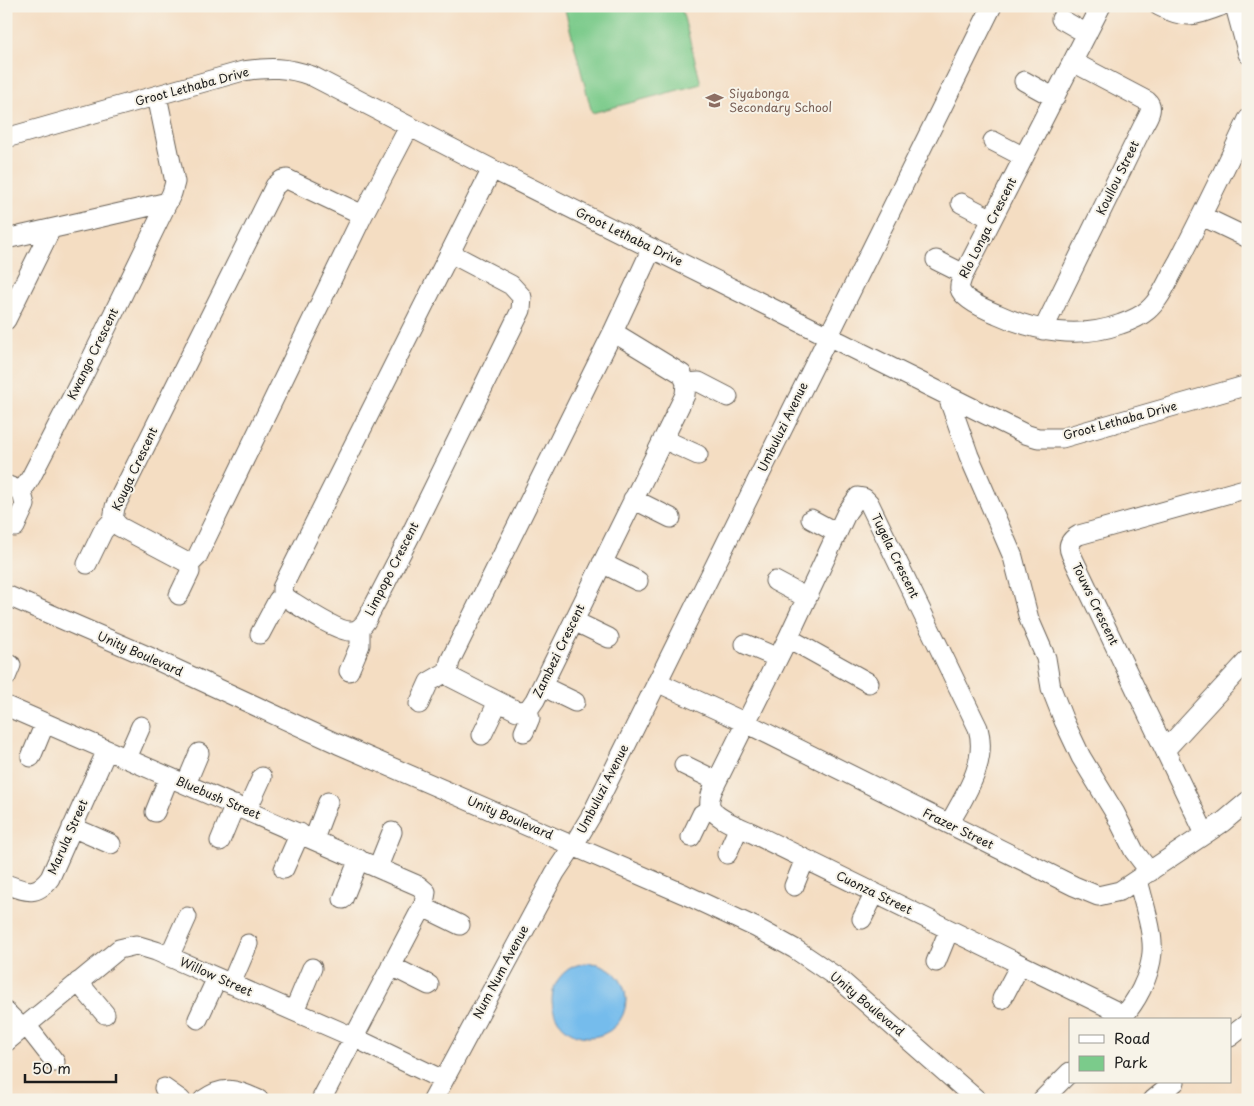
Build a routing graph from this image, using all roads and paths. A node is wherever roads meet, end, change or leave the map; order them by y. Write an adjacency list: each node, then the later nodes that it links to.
1 (992, 6): 34 (street, Umbuluzi Avenue)
2 (1101, 6): 7 (street, Rlo Longa Crescent)
3 (1159, 6): 4 (street)
4 (1221, 6)
5 (1235, 6): 8 (street)
6 (1061, 19): 7 (street)
7 (1087, 34): 9 (street, Rlo Longa Crescent)
8 (1248, 54)
9 (1073, 62): 12 (street, Rlo Longa Crescent); 32 (street, Koullou Street)
10 (1024, 81): 12 (street)
11 (157, 96): 14 (street, Groot Lethaba Drive); 15 (street, Groot Lethaba Drive); 19 (street, Kwango Crescent)
12 (1055, 98): 17 (street, Rlo Longa Crescent)
13 (1248, 119): 22 (street, Rlo Longa Crescent)
14 (409, 127): 18 (street, Groot Lethaba Drive); 21 (street)
15 (6, 138)
16 (994, 141): 17 (street)
17 (1024, 157): 23 (street, Rlo Longa Crescent)
18 (492, 169): 27 (street, Groot Lethaba Drive); 28 (street)
19 (168, 202): 24 (street); 41 (street, Kwango Crescent)
20 (961, 203): 23 (street)
21 (363, 215): 46 (street, Kouga Crescent); 49 (street)
22 (1202, 216): 25 (street); 32 (street, Rlo Longa Crescent)
23 (992, 219): 30 (street, Rlo Longa Crescent)
24 (51, 229): 26 (street); 31 (street)
25 (1248, 238)
26 (6, 240)
27 (652, 248): 33 (street); 34 (street, Groot Lethaba Drive)
28 (450, 253): 56 (street); 59 (street, Limpopo Crescent)
29 (936, 260): 30 (street)
30 (964, 274): 32 (street, Rlo Longa Crescent)
31 (6, 320)
32 (1044, 330)
33 (613, 332): 35 (street); 67 (street)
34 (827, 337): 37 (street, Groot Lethaba Drive); 68 (street, Umbuluzi Avenue)
35 (686, 383): 38 (street); 39 (street, Zambezi Crescent)
36 (1248, 385): 37 (street, Groot Lethaba Drive)
37 (948, 397): 110 (street)
38 (728, 398)
39 (663, 439): 40 (street); 43 (street, Zambezi Crescent)
40 (698, 455)
41 (14, 487): 47 (street)
42 (1248, 488): 82 (street, Touws Crescent)
43 (634, 499): 44 (street); 50 (street, Zambezi Crescent)
44 (671, 518)
45 (811, 519): 48 (street)
46 (113, 520): 49 (street, Kouga Crescent); 51 (street)
47 (15, 527)
48 (838, 533): 57 (street, Tugela Crescent); 95 (street, Tugela Crescent)
49 (190, 562): 55 (street)
50 (602, 563): 52 (street); 58 (street, Zambezi Crescent)
51 (86, 564)
52 (638, 581)
53 (775, 581): 57 (street)
54 (6, 595): 104 (street, Unity Boulevard)
55 (179, 595)
56 (284, 597): 59 (street, Limpopo Crescent); 60 (street)
57 (807, 598): 62 (street, Tugela Crescent)
58 (574, 621): 61 (street); 70 (street, Zambezi Crescent)
59 (360, 628): 66 (street)
60 (260, 634)
61 (609, 638)
62 (788, 638): 64 (street, Tugela Crescent); 69 (street)
63 (745, 644): 64 (street)
64 (778, 658): 77 (street, Tugela Crescent)
65 (1248, 660): 82 (street)
66 (349, 671)
67 (448, 671): 71 (street, Zambezi Crescent); 73 (street)
68 (657, 682): 77 (street, Frazer Street); 104 (street, Umbuluzi Avenue)
69 (868, 683)
70 (542, 686): 72 (street); 75 (street, Zambezi Crescent)
71 (498, 702): 75 (street, Zambezi Crescent); 80 (street)
72 (575, 702)
73 (419, 704)
74 (6, 706): 76 (street, Bluebush Street)
75 (528, 710): 79 (street)
76 (45, 723): 81 (street, Bluebush Street); 84 (street)
77 (746, 723): 89 (street); 95 (street, Frazer Street)
78 (141, 726): 85 (street)
79 (524, 732)
80 (482, 736)
81 (107, 750): 85 (street, Bluebush Street); 96 (street, Marula Street)
82 (1164, 750): 99 (street, Touws Crescent)
83 (199, 753): 88 (street)
84 (32, 757)
85 (127, 758): 88 (street, Bluebush Street)
86 (684, 765): 89 (street)
87 (262, 776): 92 (street)
88 (178, 780): 92 (street, Bluebush Street); 94 (street)
89 (717, 781): 93 (street)
90 (1248, 801): 99 (street, Frazer Street)
91 (328, 802): 100 (street)
92 (241, 808): 100 (street, Bluebush Street); 102 (street)
93 (712, 809): 97 (street, Cuonza Street); 101 (street)
94 (155, 812)
95 (949, 824): 110 (street, Frazer Street)
96 (72, 827): 103 (street); 111 (street, Marula Street)
97 (739, 827): 105 (street); 107 (street, Cuonza Street)
98 (392, 832): 108 (street)
99 (1205, 834): 110 (street, Frazer Street)
100 (307, 836): 106 (street, Bluebush Street); 109 (street)
101 (691, 837)
102 (220, 840)
103 (111, 844)
104 (574, 846): 142 (street, Num Num Avenue); 150 (street, Unity Boulevard)
105 (727, 854)
106 (359, 859): 108 (street, Bluebush Street); 114 (street)
107 (806, 860): 112 (street); 113 (street, Cuonza Street)
108 (378, 868): 115 (street, Bluebush Street)
109 (284, 869)
110 (1144, 876): 133 (street)
111 (6, 884)
112 (794, 886)
113 (875, 894): 117 (street); 119 (street, Cuonza Street)
114 (343, 899)
115 (425, 900): 118 (street, Bluebush Street); 124 (street)
116 (187, 918): 121 (street)
117 (862, 919)
118 (460, 925)
119 (949, 930): 122 (street); 123 (street, Cuonza Street)
120 (248, 944): 126 (street)
121 (170, 957): 126 (street, Willow Street); 127 (street, Willow Street)
122 (936, 962)
123 (1020, 964): 129 (street); 133 (street, Cuonza Street)
124 (391, 966): 128 (street); 138 (street)
125 (312, 968): 130 (street)
126 (224, 981): 130 (street, Willow Street); 134 (street)
127 (78, 982): 132 (street); 136 (street, Willow Street)
128 (429, 985)
129 (1002, 999)
130 (294, 1011): 138 (street, Willow Street)
131 (6, 1012): 136 (street)
132 (105, 1014)
133 (1122, 1018)
134 (198, 1019)
135 (1248, 1022): 137 (street)
136 (24, 1027): 139 (street, Willow Street); 140 (street)
137 (1232, 1035)
138 (353, 1038): 142 (street, Willow Street); 148 (street)
139 (6, 1042)
140 (55, 1062)
141 (1069, 1073): 151 (street)
142 (443, 1080): 149 (street, Num Num Avenue)
143 (1172, 1084): 152 (street)
144 (164, 1088): 145 (street)
145 (181, 1100)
146 (203, 1100): 147 (street)
147 (259, 1100)
148 (321, 1100)
149 (433, 1100)
150 (977, 1100)
151 (1042, 1100)
152 (1153, 1100)

